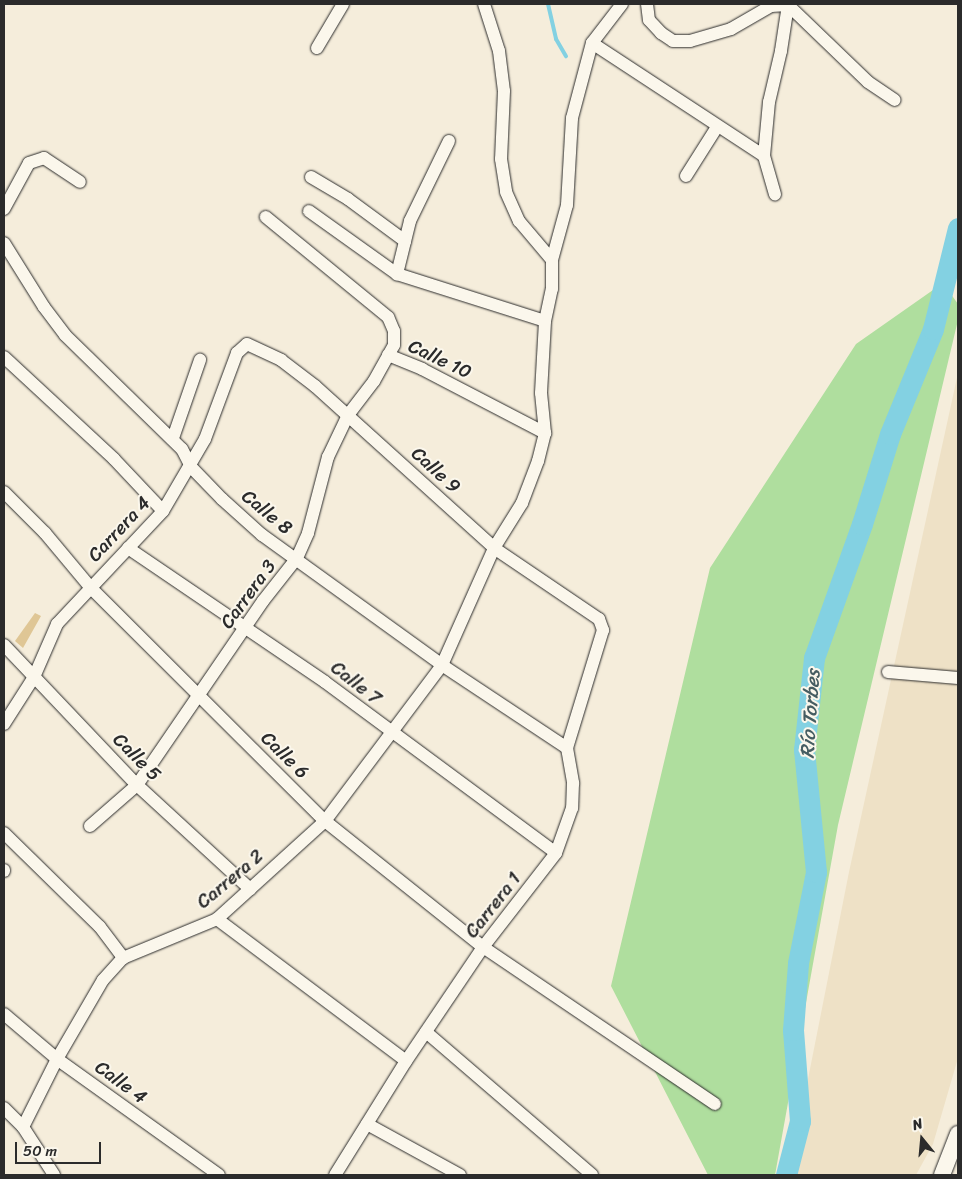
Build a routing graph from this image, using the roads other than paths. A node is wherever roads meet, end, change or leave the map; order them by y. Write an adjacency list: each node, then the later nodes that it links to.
1 (343, 4): 7 (street)
2 (484, 4): 21 (street)
3 (622, 4): 6 (street)
4 (646, 4): 5 (street)
5 (787, 4): 8 (street); 11 (street)
6 (592, 43): 9 (street); 21 (street)
7 (317, 48)
8 (895, 100)
9 (717, 127): 11 (street); 12 (street)
10 (449, 141): 19 (street)
11 (764, 156): 15 (street)
12 (686, 176)
13 (311, 177): 19 (street)
14 (80, 182): 16 (street)
15 (775, 194)
16 (4, 208)
17 (309, 211): 22 (street)
18 (266, 217): 25 (street, Calle 10)
19 (405, 241): 22 (street)
20 (4, 243): 30 (street, Calle 8)
21 (552, 260): 23 (street)
22 (397, 274): 23 (street)
23 (546, 321): 29 (street)
24 (242, 348): 28 (street, Calle 9); 31 (street, Carrera 4)
25 (388, 355): 28 (street, Carrera 3); 29 (street, Calle 10)
26 (4, 357): 33 (street)
27 (200, 360): 30 (street)
28 (348, 415): 35 (street, Calle 9); 36 (street, Carrera 3)
29 (545, 433): 35 (street, Carrera 2)
30 (172, 438): 31 (street, Calle 8)
31 (191, 467): 33 (street, Carrera 4); 36 (street, Calle 8)
32 (4, 492): 37 (street, Calle 6)
33 (164, 511): 34 (street, Carrera 4)
34 (128, 548): 37 (street, Carrera 4); 38 (street, Calle 7)
35 (494, 548): 39 (street, Calle 9); 41 (street, Carrera 2)
36 (297, 558): 38 (street, Carrera 3); 41 (street, Calle 8)
37 (91, 588): 43 (street, Carrera 4); 45 (street, Calle 6)
38 (246, 626): 45 (street, Carrera 3); 47 (street, Calle 7)
39 (603, 630): 48 (street, Carrera 1)
40 (4, 645): 43 (street, Calle 5)
41 (442, 665): 47 (street, Carrera 2); 48 (street, Calle 8)
42 (888, 672): 44 (street)
43 (34, 677): 46 (street, Carrera 4); 49 (street, Calle 5)
44 (958, 678)
45 (199, 698): 49 (street, Carrera 3); 50 (street, Calle 6)
46 (4, 724)
47 (392, 734): 50 (street, Carrera 2); 53 (street, Calle 7)
48 (567, 748): 53 (street, Carrera 1)
49 (137, 785): 51 (street, Carrera 3); 54 (street, Calle 5)
50 (325, 821): 54 (street, Carrera 2); 56 (street, Calle 6)
51 (90, 826)
52 (4, 833): 57 (street)
53 (556, 853): 56 (street, Carrera 1)
54 (250, 889): 55 (street, Carrera 2)
55 (217, 919): 57 (street, Carrera 2); 61 (street)
56 (483, 947): 59 (street, Carrera 1); 62 (street, Calle 6)
57 (123, 958): 60 (street, Carrera 2)
58 (4, 1014): 60 (street, Calle 4)
59 (426, 1032): 61 (street, Carrera 1); 71 (street)
60 (57, 1059): 65 (street, Carrera 2); 68 (street, Calle 4)
61 (406, 1061): 64 (street, Carrera 1)
62 (715, 1104)
63 (4, 1108): 65 (street)
64 (367, 1124): 69 (street, Carrera 1); 70 (street)
65 (23, 1127): 67 (street)
66 (958, 1134): 72 (main road)
67 (54, 1175)
68 (219, 1175)
69 (335, 1175)
70 (460, 1175)
71 (592, 1175)
72 (942, 1175)

